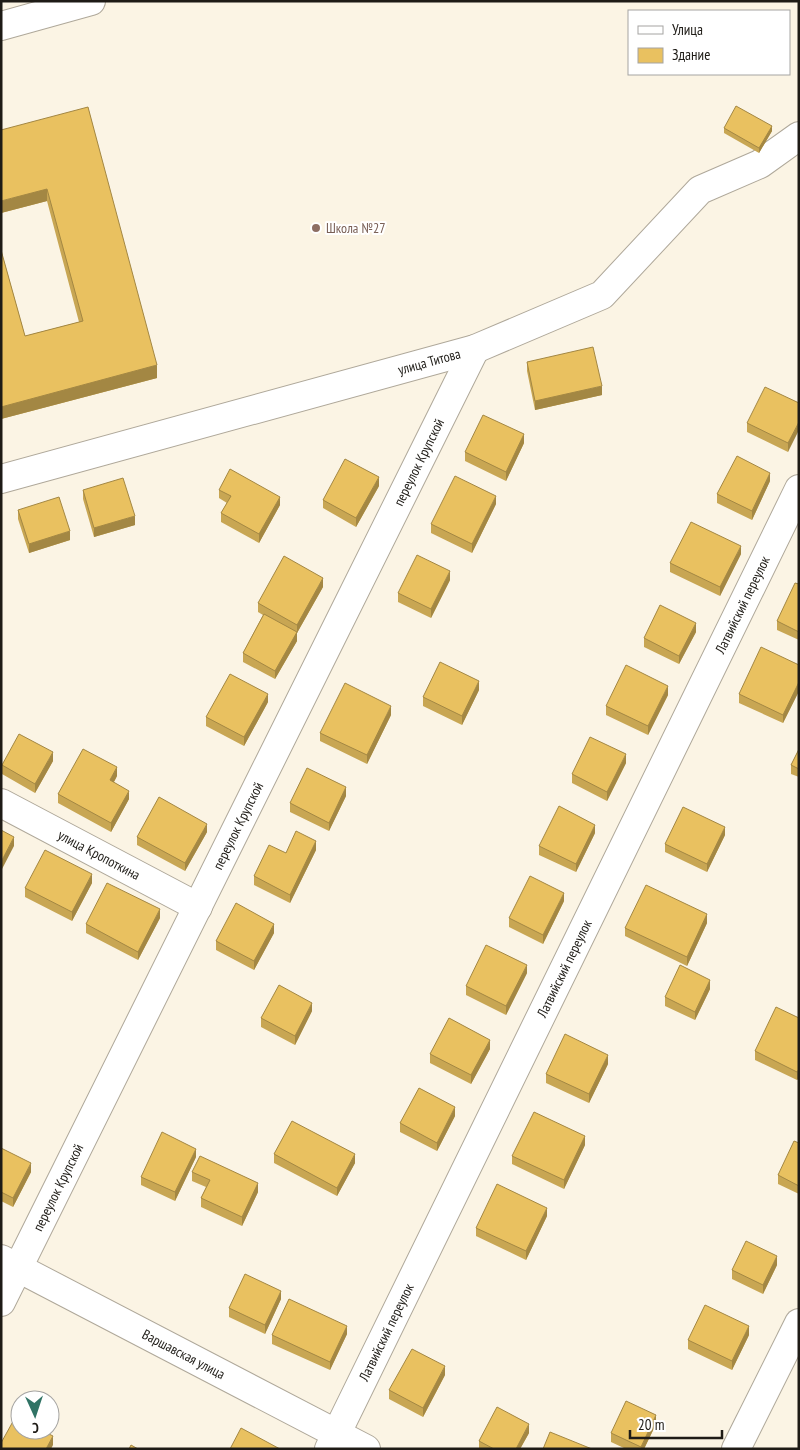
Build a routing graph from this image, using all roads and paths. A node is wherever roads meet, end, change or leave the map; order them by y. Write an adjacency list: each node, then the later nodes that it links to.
1 (91, 1): 2 (street)
2 (1, 26)
3 (799, 136): 4 (street, улица Титова)
4 (475, 349): 5 (street, улица Титова); 8 (street, переулок Крупской)
5 (1, 479)
6 (799, 489): 12 (street, Латвийский переулок)
7 (1, 803): 8 (street, улица Кропоткина)
8 (198, 907): 9 (street, переулок Крупской)
9 (10, 1263): 10 (street, переулок Крупской); 12 (street, Варшавская улица)
10 (1, 1302)
11 (799, 1323): 14 (street)
12 (333, 1441): 13 (street, Варшавская улица)
13 (366, 1449)
14 (736, 1449)

